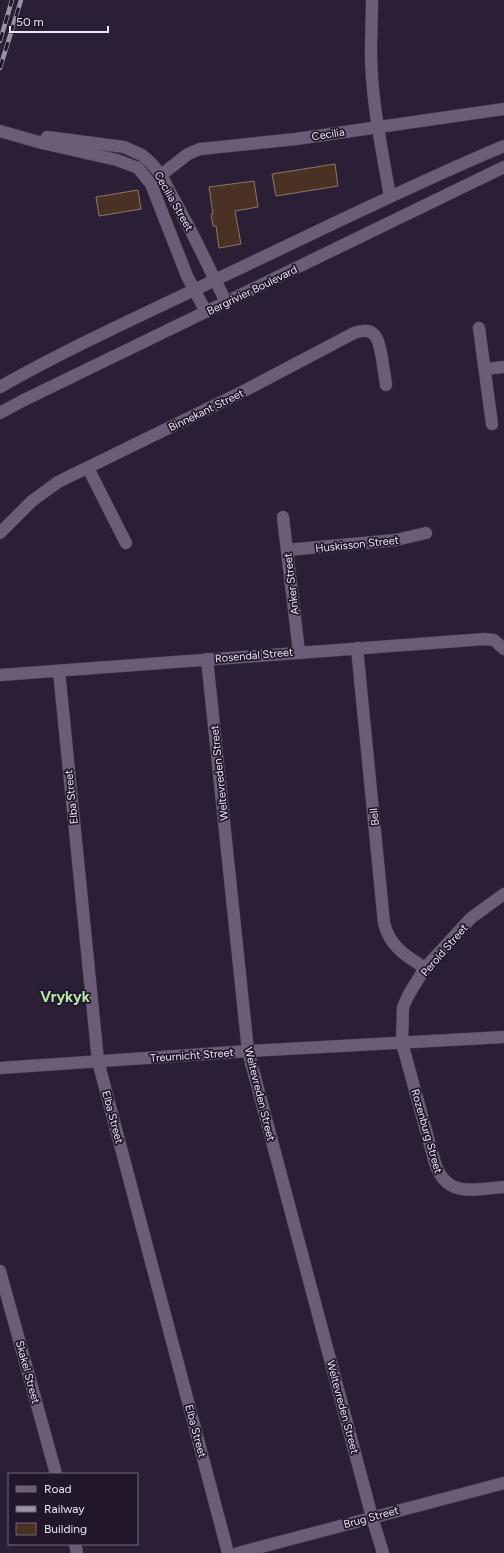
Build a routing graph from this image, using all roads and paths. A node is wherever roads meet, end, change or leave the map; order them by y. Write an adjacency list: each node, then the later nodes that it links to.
1 (372, 0): 3 (street)
2 (504, 109): 3 (street, Cecilia)
3 (378, 126): 8 (street, Cecilia); 9 (street)
4 (2, 132): 5 (street, Cecilia Street)
5 (16, 135): 8 (street, Cecilia Street); 11 (street, Cecilia Street)
6 (504, 146): 9 (street)
7 (504, 167): 12 (street, Bergrivier Boulevard)
8 (161, 175): 10 (street, Cecilia Street)
9 (390, 197): 10 (street)
10 (215, 280): 11 (street); 12 (street, Cecilia Street)
11 (194, 290): 13 (street, Cecilia Street); 18 (street)
12 (226, 302): 13 (street, Bergrivier Boulevard)
13 (206, 312): 19 (street, Bergrivier Boulevard)
14 (480, 328): 16 (street)
15 (504, 368): 16 (street)
16 (485, 369): 20 (street)
17 (386, 386): 21 (street, Binnekant Street)
18 (0, 387)
19 (0, 413)
20 (492, 424)
21 (88, 468): 23 (street, Binnekant Street); 25 (street)
22 (283, 517): 26 (street, Anker Street)
23 (0, 533)
24 (426, 533): 26 (street, Huskisson Street)
25 (126, 543)
26 (287, 550): 29 (street, Anker Street)
27 (357, 648): 28 (street, Rosendal Street); 29 (street, Rosendal Street); 34 (street, Bell)
28 (504, 649)
29 (299, 652): 30 (street, Rosendal Street)
30 (207, 659): 31 (street, Rosendal Street); 37 (street, Weltevreden Street)
31 (59, 671): 32 (street, Rosendal Street); 38 (street, Elba Street)
32 (0, 675)
33 (504, 894): 34 (street, Perold Street)
34 (425, 968): 36 (street, Perold Street)
35 (504, 1037): 36 (street, Treurnicht Street)
36 (402, 1043): 37 (street, Treurnicht Street); 40 (street, Rozenburg Street)
37 (248, 1051): 38 (street, Treurnicht Street); 45 (street, Weltevreden Street)
38 (98, 1061): 39 (street, Treurnicht Street); 46 (street, Elba Street)
39 (0, 1068)
40 (504, 1187)
41 (0, 1271): 42 (street, Skakel Street)
42 (4, 1299): 43 (street, Skakel Street)
43 (56, 1473)
44 (504, 1482): 45 (street, Brug Street)
45 (372, 1517): 47 (street, Brug Street); 48 (street, Weltevreden Street)
46 (228, 1553)
47 (238, 1553)
48 (383, 1553)

